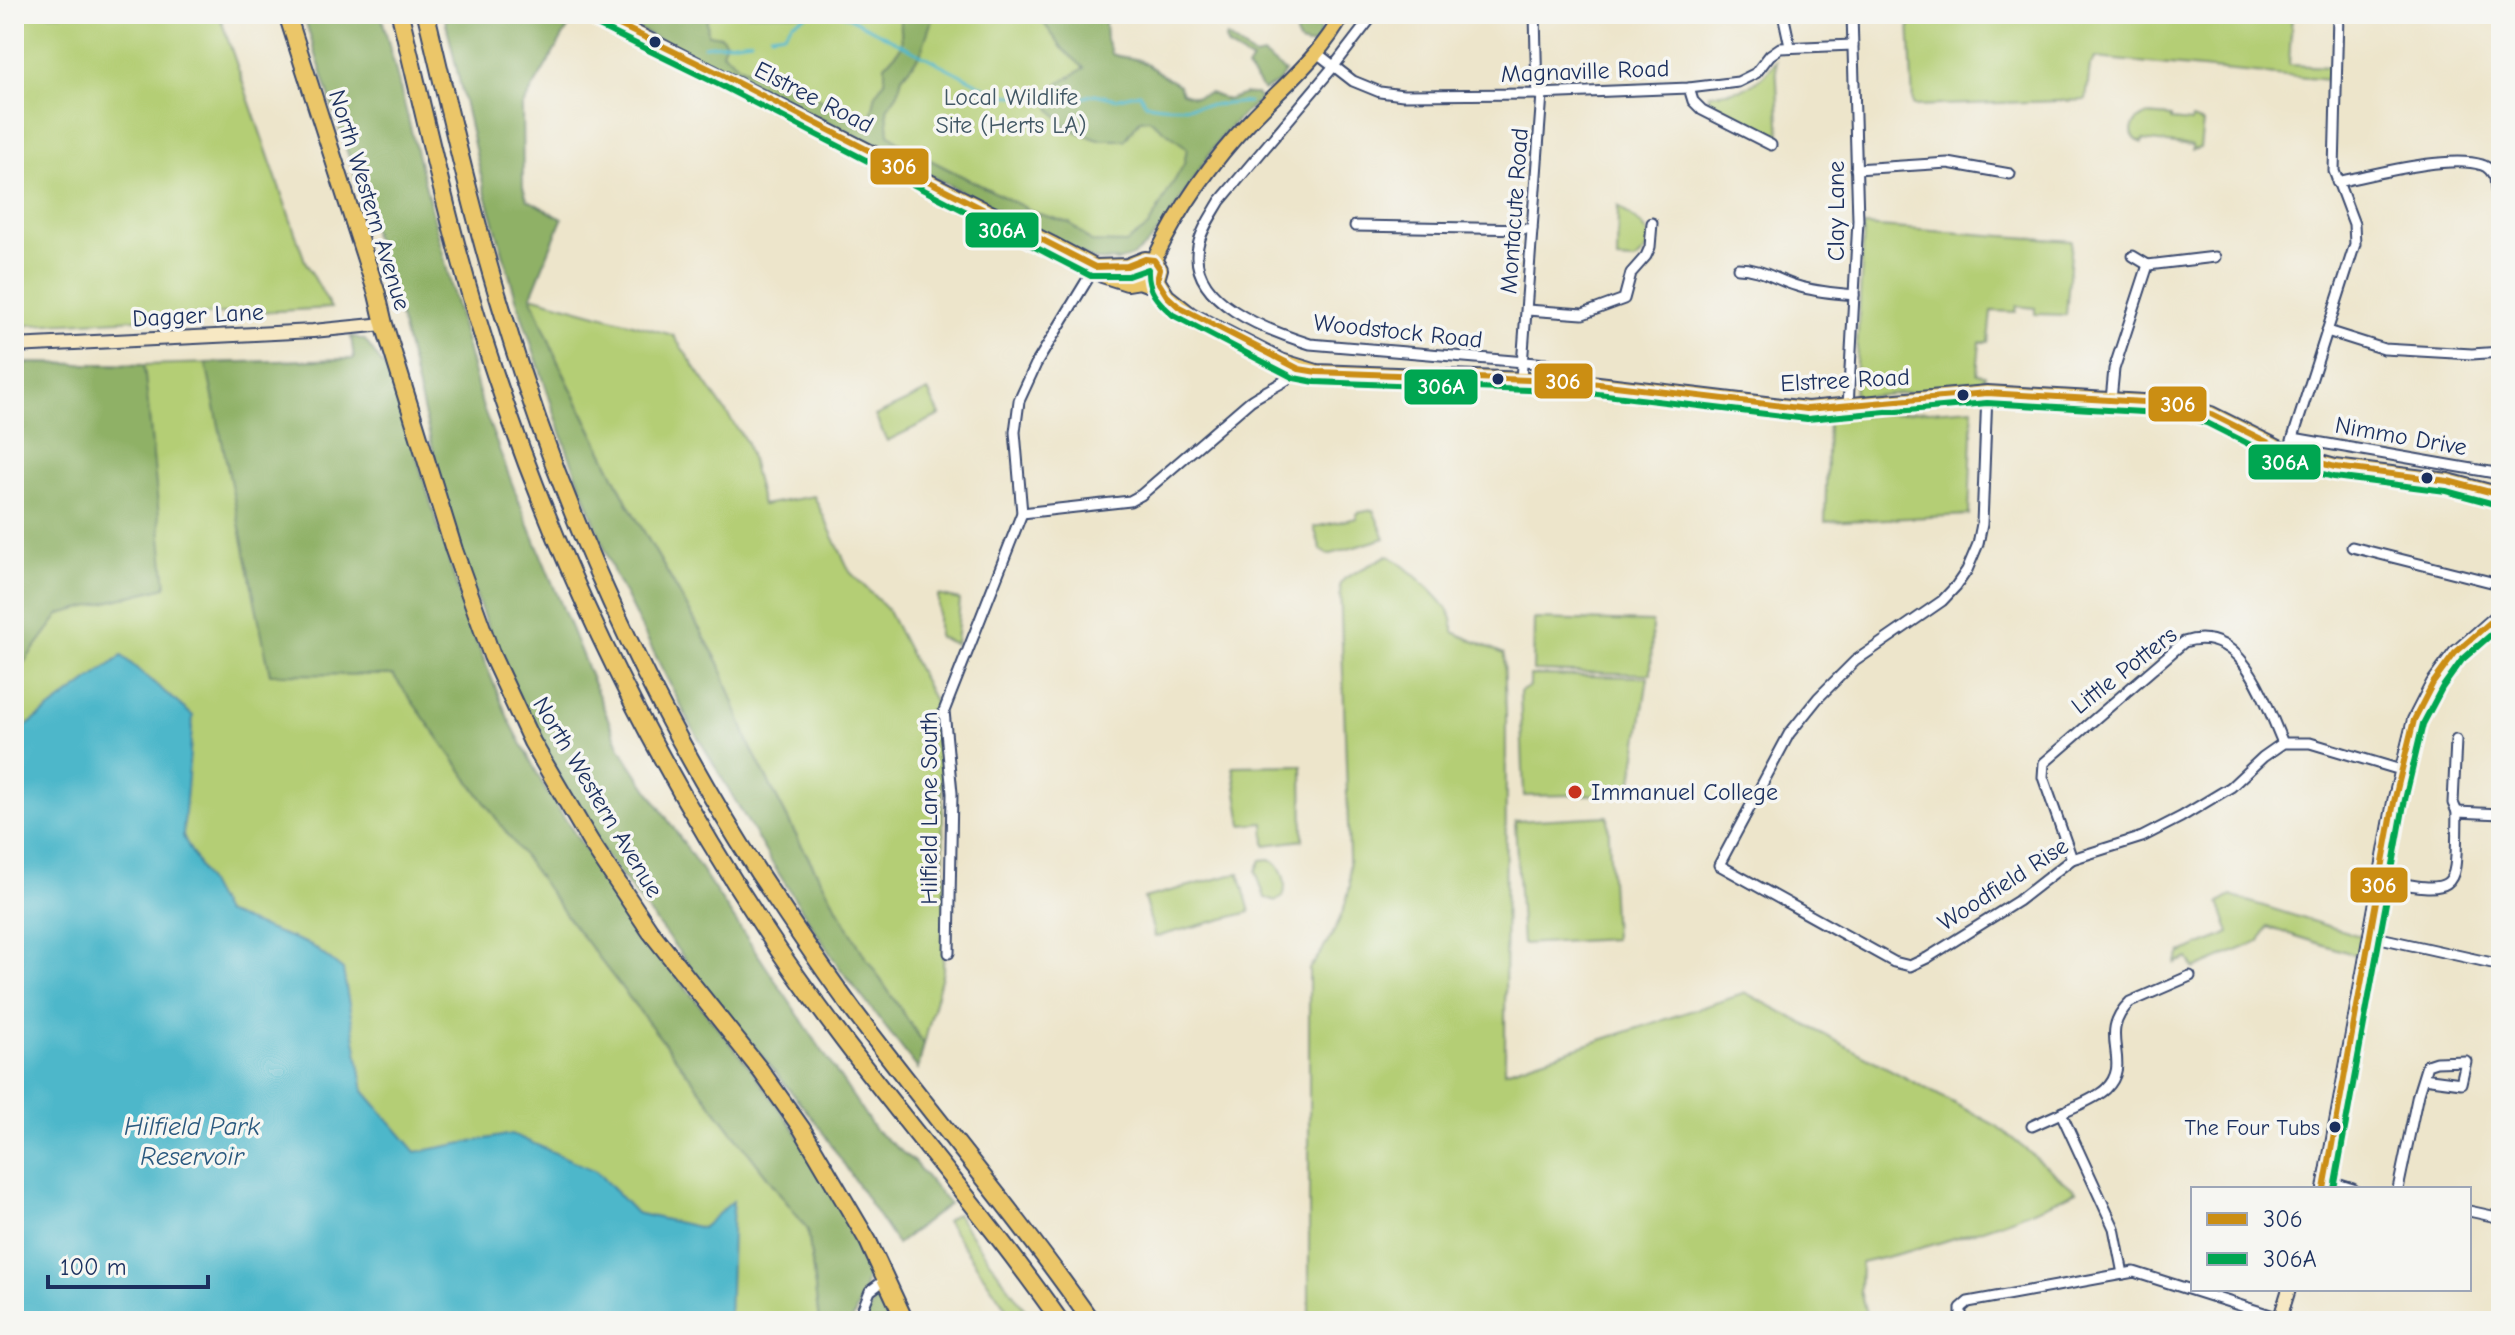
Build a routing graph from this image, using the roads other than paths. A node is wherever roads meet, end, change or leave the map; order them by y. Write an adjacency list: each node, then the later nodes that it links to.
1 (287, 14): 36 (highway, North Western Avenue)
2 (400, 14): 81 (highway)
3 (426, 14): 82 (highway)
4 (597, 14): 30 (main road, Elstree Road)
5 (1343, 14): 13 (main road)
6 (1374, 14): 14 (street, Woodstock Road)
7 (1535, 14): 16 (street, Montacute Road)
8 (1783, 14): 12 (street)
9 (1852, 14): 11 (street, Clay Lane)
10 (2338, 14): 20 (street)
11 (1853, 45): 12 (street); 18 (street, Clay Lane)
12 (1790, 46): 15 (street, Magnaville Road)
13 (1317, 53): 14 (street, Magnaville Road); 27 (main road)
14 (1334, 66): 16 (street, Magnaville Road); 40 (street, Woodstock Road)
15 (1689, 88): 16 (street, Magnaville Road); 17 (street)
16 (1540, 94): 23 (street, Montacute Road)
17 (1771, 145)
18 (1856, 169): 19 (street); 34 (street, Clay Lane)
19 (2010, 174)
20 (2337, 182): 24 (street); 37 (street)
21 (1652, 223): 35 (street)
22 (1355, 226): 23 (street)
23 (1532, 229): 35 (street, Montacute Road)
24 (2501, 241)
25 (2133, 256): 29 (street)
26 (2215, 257): 29 (street)
27 (1154, 260): 28 (main road); 32 (main road)
28 (1137, 264): 30 (main road); 33 (main road)
29 (2148, 265): 45 (street)
30 (1095, 267): 33 (main road, Elstree Road); 51 (street, Hilfield Lane South)
31 (1738, 268): 34 (street)
32 (1157, 280): 33 (main road, Elstree Road); 42 (main road, Elstree Road)
33 (1139, 281)
34 (1854, 295): 46 (street, Clay Lane)
35 (1527, 310): 40 (street, Montacute Road)
36 (384, 324): 38 (street, Dagger Lane); 74 (highway, North Western Avenue)
37 (2327, 331): 39 (street); 47 (street)
38 (14, 346)
39 (2501, 352)
40 (1523, 362): 41 (street, Woodstock Road); 43 (street, Montacute Road)
41 (1584, 367)
42 (1299, 369): 43 (main road, Elstree Road); 51 (street)
43 (1521, 379): 46 (main road, Elstree Road)
44 (1987, 393): 45 (main road, Elstree Road); 46 (main road, Elstree Road); 60 (street, Woodfield Rise)
45 (2111, 400): 48 (main road, Elstree Road)
46 (1848, 407)
47 (2293, 438): 48 (street); 49 (street, Nimmo Drive)
48 (2288, 453): 50 (main road, Elstree Road)
49 (2501, 474): 50 (street, Nimmo Drive)
50 (2499, 494)
51 (1022, 513): 63 (street, Hilfield Lane South)
52 (2352, 547): 53 (street)
53 (2501, 587)
54 (2501, 613): 57 (street)
55 (2456, 740): 58 (street)
56 (2283, 743): 57 (street); 60 (street, Woodfield Rise); 60 (street, Little Potters)
57 (2401, 770): 61 (street)
58 (2457, 812): 59 (street); 61 (street)
59 (2501, 814)
60 (2072, 859)
61 (2381, 880): 62 (street)
62 (2371, 936): 64 (street); 69 (street)
63 (949, 953)
64 (2501, 965)
65 (2190, 976): 67 (street)
66 (2423, 1078): 66 (street); 70 (street)
67 (2061, 1113): 68 (street); 73 (street)
68 (2032, 1126)
69 (2325, 1185)
70 (2398, 1187)
71 (2471, 1211): 72 (street)
72 (2501, 1218)
73 (2123, 1274): 75 (street); 83 (street)
74 (886, 1279): 79 (street); 80 (highway, North Western Avenue)
75 (2191, 1290)
76 (2195, 1291): 78 (street)
77 (2288, 1291): 78 (street)
78 (2280, 1319)
79 (858, 1321)
80 (905, 1321)
81 (1060, 1321)
82 (1091, 1321)
83 (1961, 1321)

